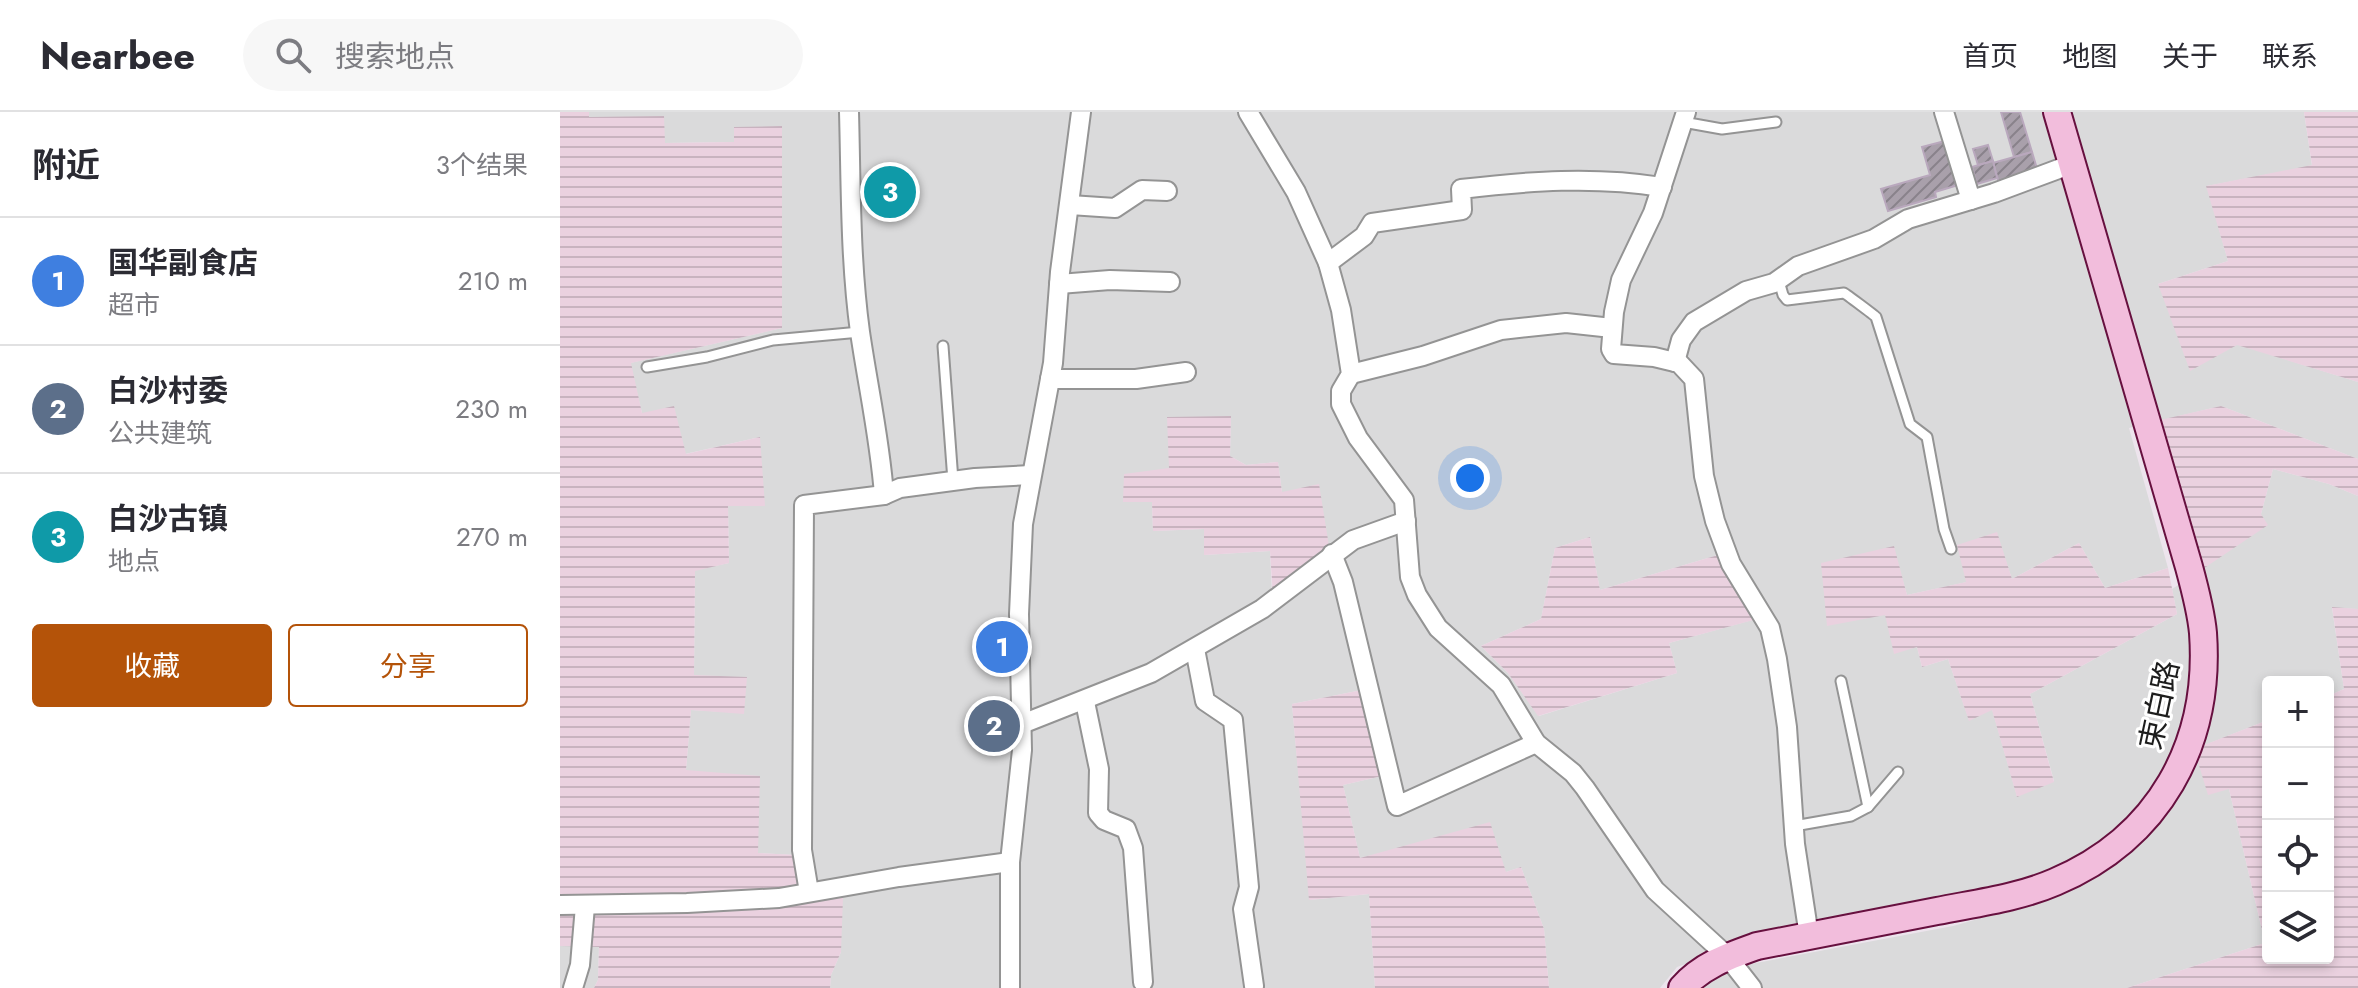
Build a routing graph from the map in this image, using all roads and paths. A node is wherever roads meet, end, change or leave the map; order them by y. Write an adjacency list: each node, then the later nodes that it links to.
1 (849, 112): 18 (street)
2 (1081, 112): 12 (street)
3 (1248, 112): 13 (street)
4 (1944, 112): 11 (street)
5 (2057, 112): 8 (main road, 束白路)
6 (1684, 117): 7 (lane); 9 (street)
7 (1776, 122)
8 (2072, 164): 11 (street); 43 (main road, 束白路)
9 (1662, 187): 13 (street); 17 (street)
10 (1167, 191): 12 (street)
11 (1971, 200): 14 (street)
12 (1070, 205): 16 (street)
13 (1328, 263): 23 (street)
14 (1779, 281): 20 (street); 29 (lane)
15 (1170, 282): 16 (street)
16 (1059, 284): 24 (street)
17 (1612, 328): 20 (street); 23 (street)
18 (860, 332): 21 (lane); 27 (street)
19 (943, 346): 26 (lane)
20 (1675, 362): 38 (street)
21 (647, 367)
22 (1186, 372): 24 (street)
23 (1351, 374): 28 (street)
24 (1050, 379): 25 (street)
25 (1031, 475): 26 (street); 34 (street)
26 (953, 481): 27 (street)
27 (884, 495): 40 (street)
28 (1406, 521): 30 (street); 35 (street)
29 (1951, 549)
30 (1332, 554): 31 (street); 35 (street)
31 (1195, 649): 33 (street); 46 (street)
32 (1841, 681): 37 (lane)
33 (1085, 702): 34 (street); 45 (street)
34 (1022, 724): 39 (street)
35 (1536, 743): 44 (street)
36 (1898, 772): 37 (lane)
37 (1868, 807): 38 (lane)
38 (1794, 826): 43 (street)
39 (1010, 862): 40 (street); 48 (street)
40 (809, 892): 42 (street)
41 (560, 905): 42 (street)
42 (588, 906): 47 (street)
43 (1809, 936): 44 (main road, 束白路)
44 (1727, 956): 49 (main road, 束白路); 50 (street)
45 (1143, 982)
46 (1254, 986)
47 (573, 988)
48 (1010, 988)
49 (1682, 988)
50 (1752, 988)

